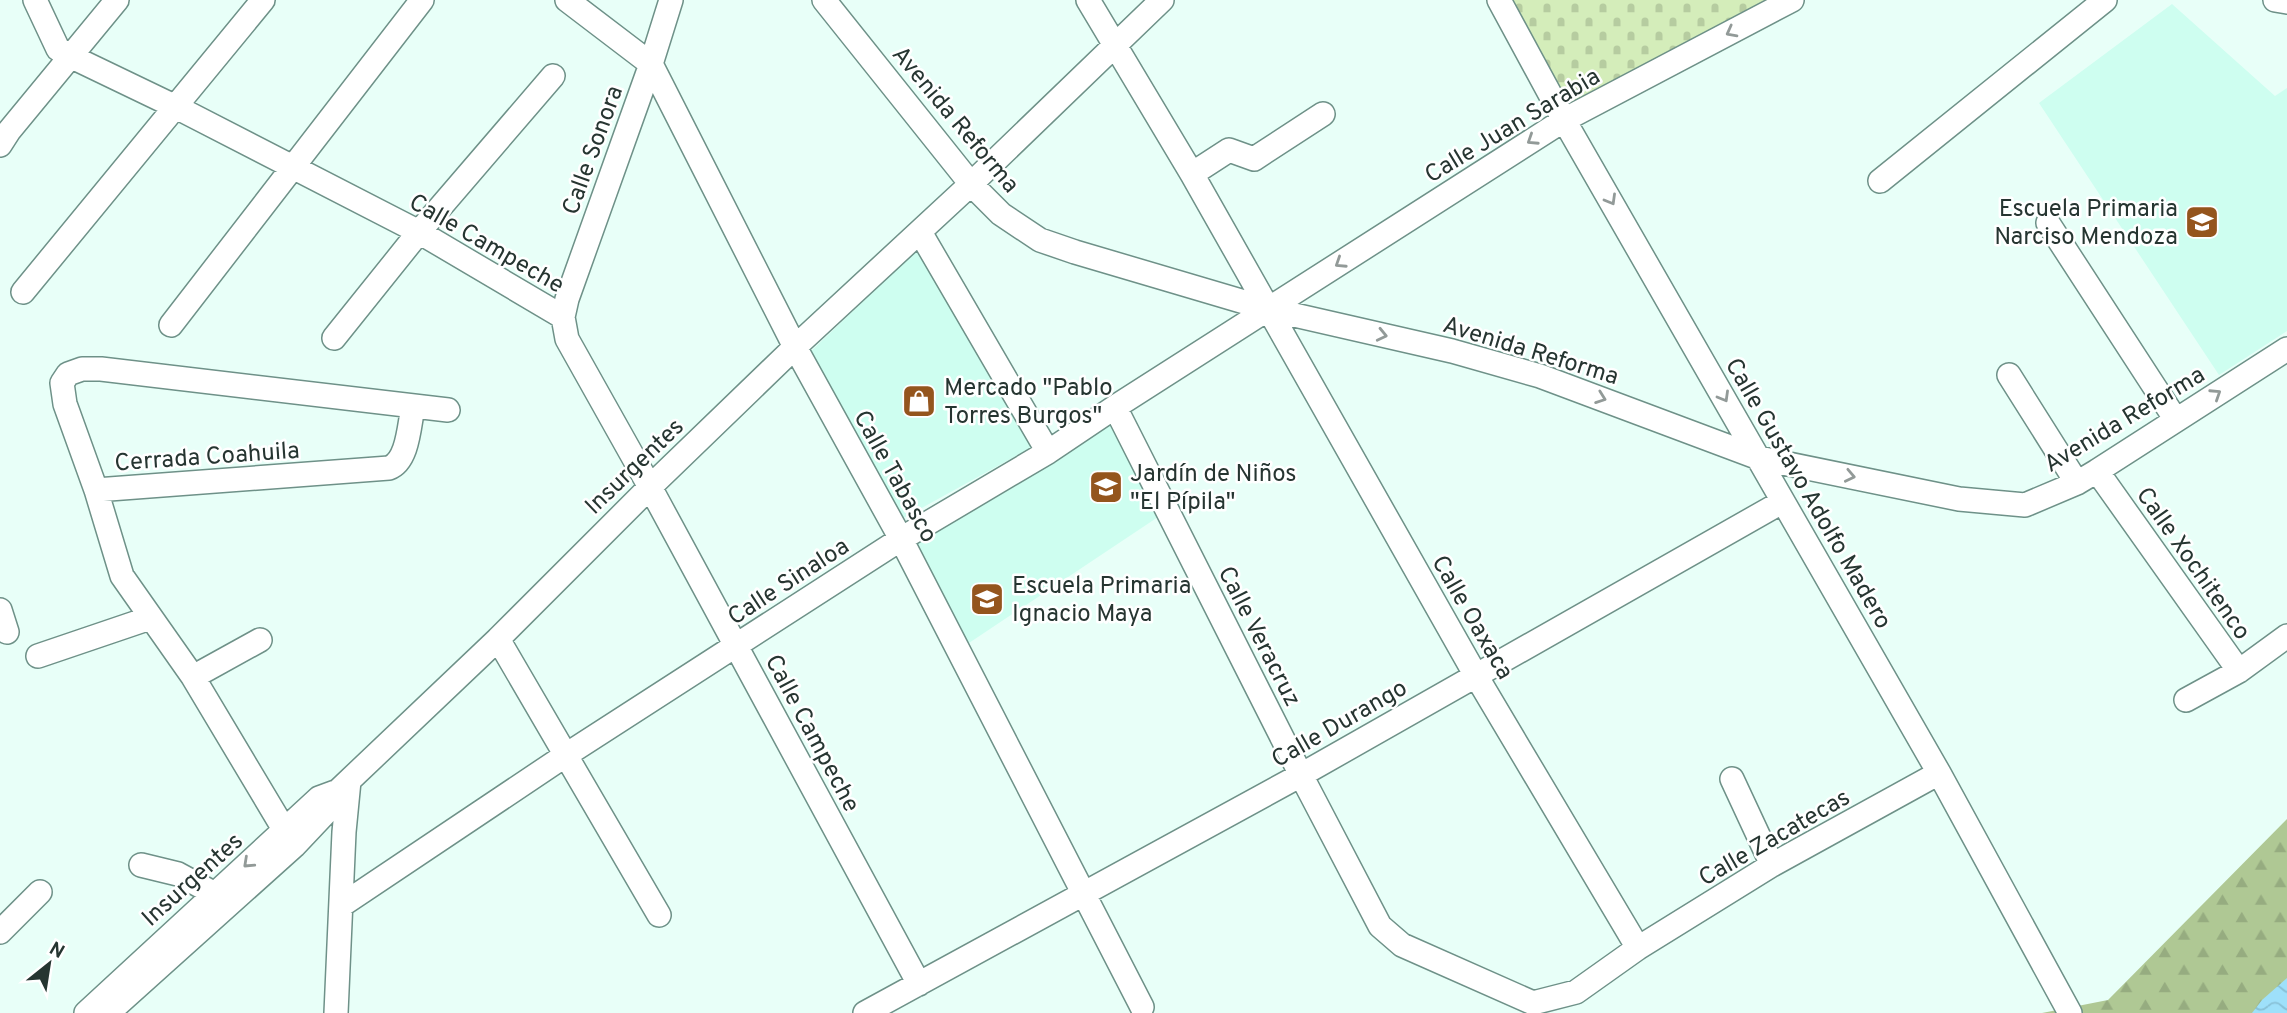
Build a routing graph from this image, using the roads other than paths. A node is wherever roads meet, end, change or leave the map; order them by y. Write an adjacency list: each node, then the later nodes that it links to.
1 (35, 0): 16 (street, Calle Campeche)
2 (117, 0): 16 (street)
3 (263, 0): 19 (street)
4 (422, 0): 23 (street)
5 (567, 0): 17 (street, Calle Tabasco)
6 (671, 0): 17 (street, Calle Sonora)
7 (824, 0): 26 (street, Avenida Reforma)
8 (1088, 0): 15 (street, Calle Oaxaca)
9 (1162, 0): 15 (street, Insurgentes)
10 (1499, 0): 21 (street, Calle Gustavo Adolfo Madero)
11 (1792, 0): 21 (street, Calle Juan Sarabia, one-way to 21)
12 (2105, 0): 25 (street)
13 (2275, 0): 14 (street)
14 (2287, 2)
15 (1114, 47): 24 (street, Calle Oaxaca); 26 (street, Insurgentes)
16 (72, 57): 19 (street, Calle Campeche); 22 (street)
17 (651, 64): 32 (street, Calle Sonora); 35 (street, Calle Tabasco)
18 (553, 76): 28 (street)
19 (176, 107): 23 (street, Calle Campeche); 30 (street)
20 (1323, 114): 24 (street)
21 (1564, 120): 31 (street, Calle Juan Sarabia, one-way to 31); 43 (street, Calle Gustavo Adolfo Madero, one-way to 43)
22 (0, 145)
23 (292, 167): 28 (street, Calle Campeche); 33 (street)
24 (1192, 174): 31 (street, Calle Oaxaca)
25 (1880, 181)
26 (971, 184): 29 (street, Insurgentes); 31 (street, Avenida Reforma)
27 (2048, 223): 41 (street)
28 (419, 232): 32 (street, Calle Campeche); 34 (street)
29 (920, 232): 35 (street, Insurgentes); 42 (street)
30 (23, 292)
31 (1268, 309): 39 (street, Calle Sinaloa); 43 (street, Avenida Reforma, one-way to 43); 57 (street, Calle Oaxaca)
32 (563, 317): 46 (street, Calle Campeche)
33 (172, 325)
34 (334, 338)
35 (795, 347): 46 (street, Insurgentes); 49 (street, Calle Tabasco)
36 (2287, 348): 41 (street, Avenida Reforma, one-way to 36)
37 (2009, 375): 45 (street)
38 (413, 407): 40 (street, Cerrada Coahuila); 47 (street, Cerrada Coahuila); 47 (street, Cerrada Coahuila)
39 (1115, 407): 42 (street, Calle Sinaloa); 62 (street, Calle Veracruz)
40 (448, 410)
41 (2176, 420): 44 (street, Avenida Reforma)
42 (1048, 452): 49 (street, Calle Sinaloa)
43 (1759, 457): 45 (street, Avenida Reforma, one-way to 45); 48 (street, Calle Gustavo Adolfo Madero)
44 (2097, 471): 45 (street, Avenida Reforma); 56 (street, Calle Xochitenco)
45 (2077, 483)
46 (650, 487): 52 (street, Insurgentes); 54 (street, Calle Campeche)
47 (96, 490): 50 (street)
48 (1782, 502): 57 (street, Calle Durango); 61 (street, Calle Gustavo Adolfo Madero)
49 (901, 539): 54 (street, Calle Sinaloa); 69 (street, Calle Tabasco)
50 (150, 618): 55 (street); 58 (street)
51 (2287, 636): 56 (street, Calle Xochitenco)
52 (498, 639): 60 (street); 64 (street, Insurgentes)
53 (260, 640): 58 (street)
54 (736, 646): 60 (street, Calle Sinaloa); 77 (street, Calle Campeche)
55 (38, 656)
56 (2239, 671): 59 (street)
57 (1475, 674): 62 (street, Calle Durango); 76 (street, Calle Oaxaca)
58 (193, 677): 65 (street)
59 (2186, 700)
60 (566, 755): 71 (street, Calle Sinaloa); 72 (street)
61 (1939, 773): 67 (street, Calle Zacatecas); 83 (street, Calle Gustavo Adolfo Madero)
62 (1301, 775): 69 (street, Calle Durango); 73 (street, Calle Veracruz)
63 (1732, 779): 67 (street)
64 (344, 786): 65 (street, Insurgentes); 71 (street)
65 (289, 839): 70 (street, Insurgentes, one-way to 70); 75 (street, Insurgentes)
66 (141, 865): 70 (street)
67 (1772, 865): 76 (street, Calle Zacatecas)
68 (40, 892): 74 (street)
69 (1083, 893): 77 (street, Calle Durango); 78 (street, Calle Tabasco)
70 (215, 894): 75 (street, Insurgentes)
71 (342, 905): 81 (street)
72 (659, 915)
73 (1380, 926): 76 (street, Calle Zacatecas)
74 (0, 932)
75 (171, 946): 79 (street, Insurgentes); 80 (street, Insurgentes)
76 (1638, 948)
77 (919, 984): 82 (street, Calle Durango)
78 (1142, 1007)
79 (86, 1013)
80 (108, 1013)
81 (336, 1013)
82 (865, 1013)
83 (2070, 1013)

